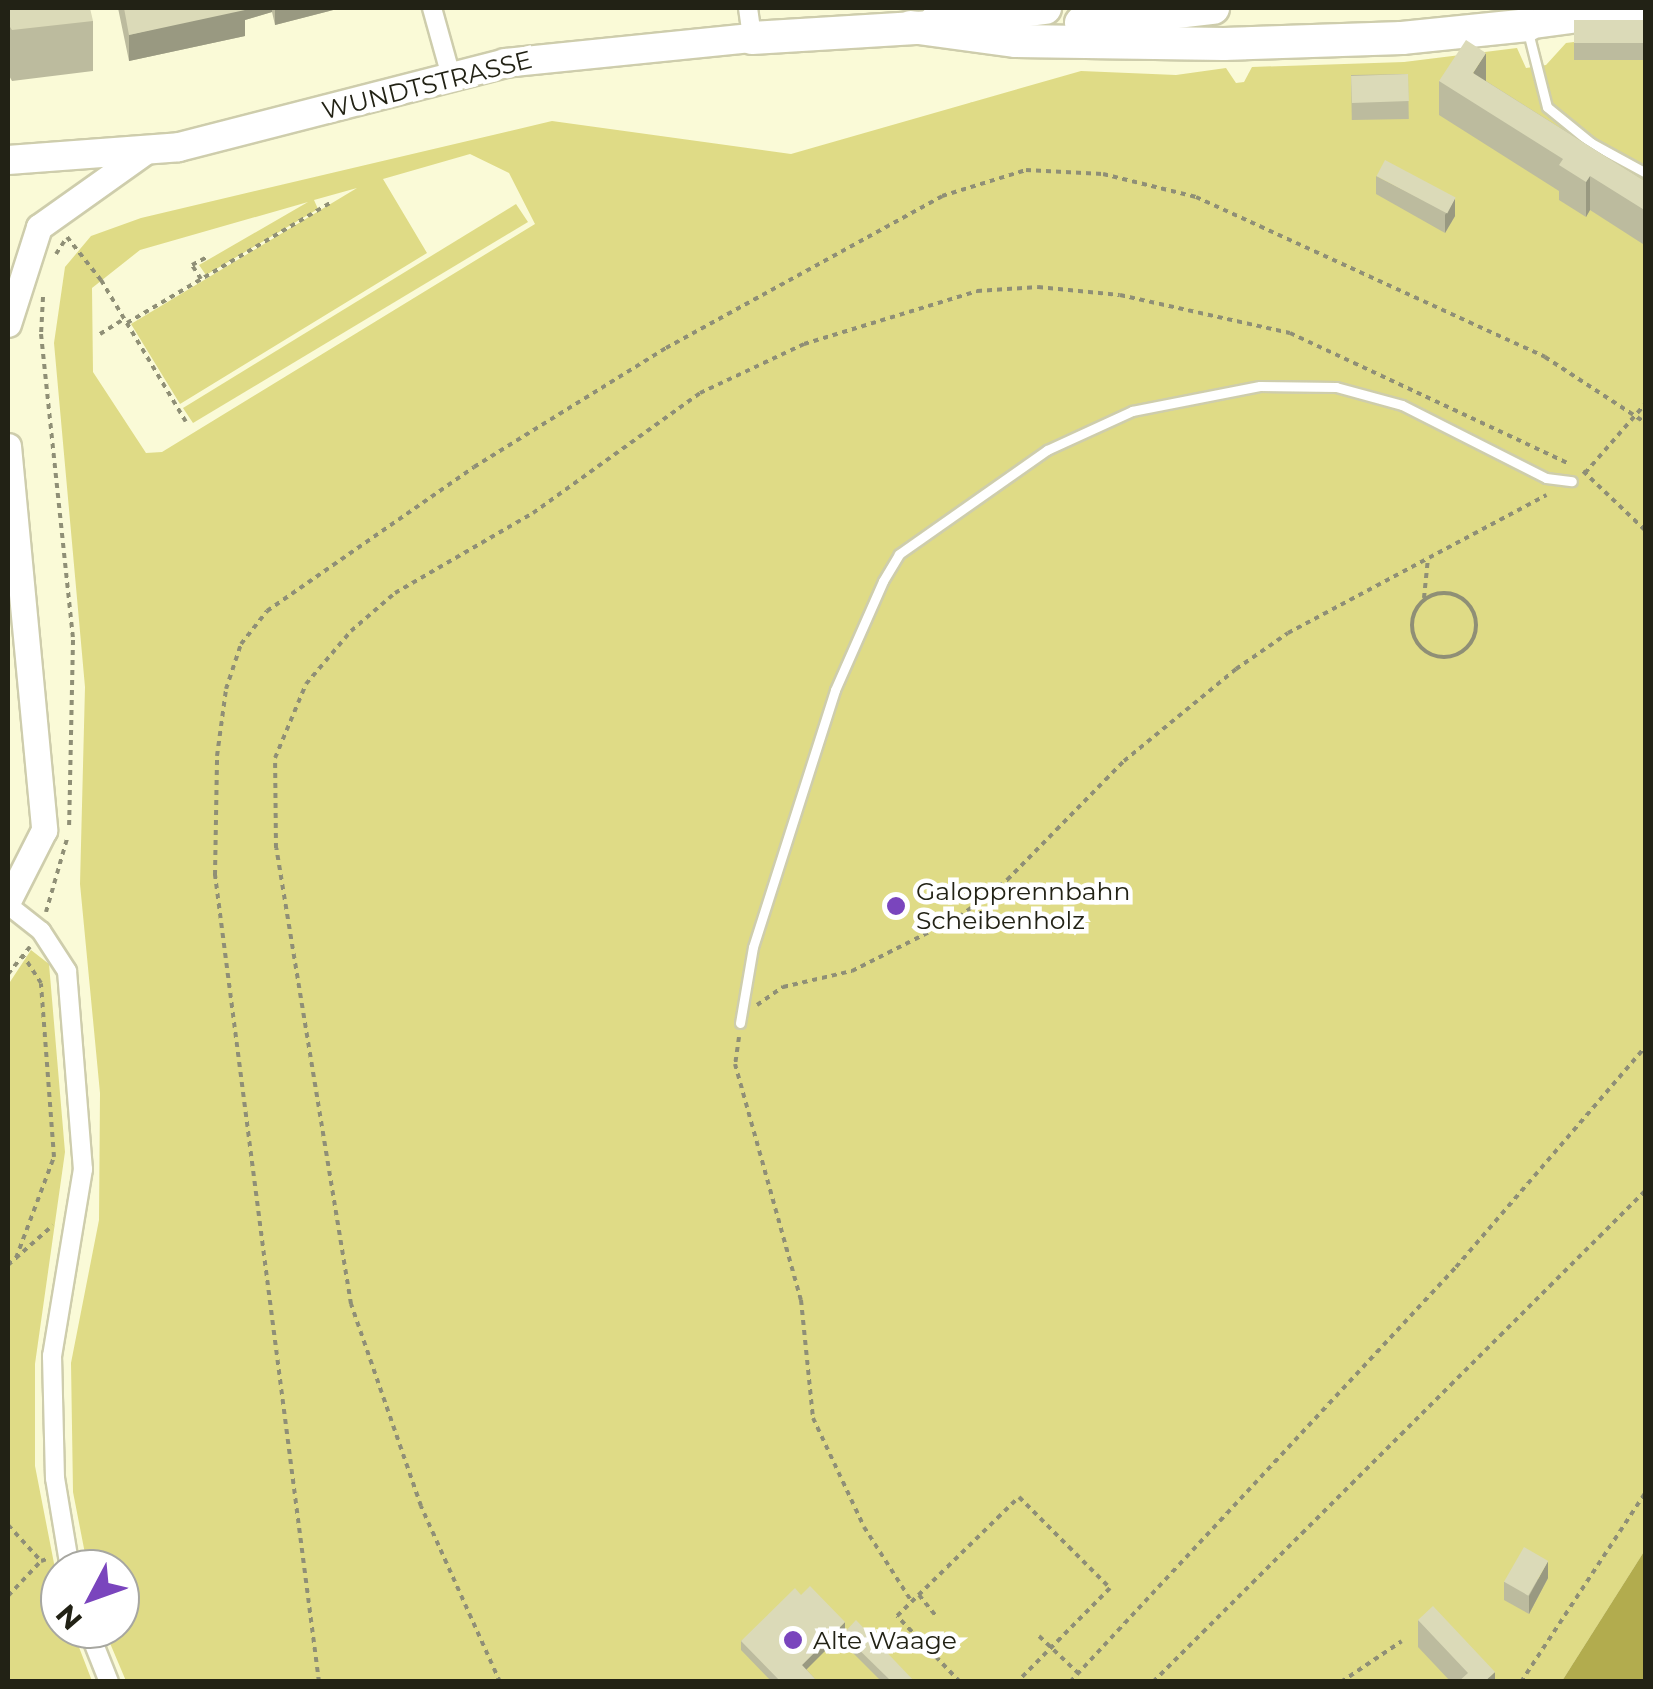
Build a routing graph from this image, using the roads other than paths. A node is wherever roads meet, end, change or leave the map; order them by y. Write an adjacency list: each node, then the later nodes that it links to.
1 (432, 8): 8 (street)
2 (1045, 8): 7 (highway, WUNDTSTRASSE)
3 (1213, 8): 7 (highway, WUNDTSTRASSE)
4 (1646, 9): 6 (main road)
5 (750, 23): 7 (highway, WUNDTSTRASSE); 8 (main road, WUNDTSTRASSE)
6 (1527, 25): 7 (highway); 11 (lane)
7 (911, 27)
8 (451, 76): 9 (main road, WUNDTSTRASSE)
9 (144, 153): 10 (main road, WUNDTSTRASSE); 12 (main road)
10 (8, 160)
11 (1646, 174)
12 (8, 324)
13 (8, 446): 15 (main road)
14 (1572, 481): 16 (lane)
15 (8, 903): 17 (street)
16 (740, 1023)
17 (66, 1549)
18 (96, 1649): 19 (street)
19 (109, 1682)

